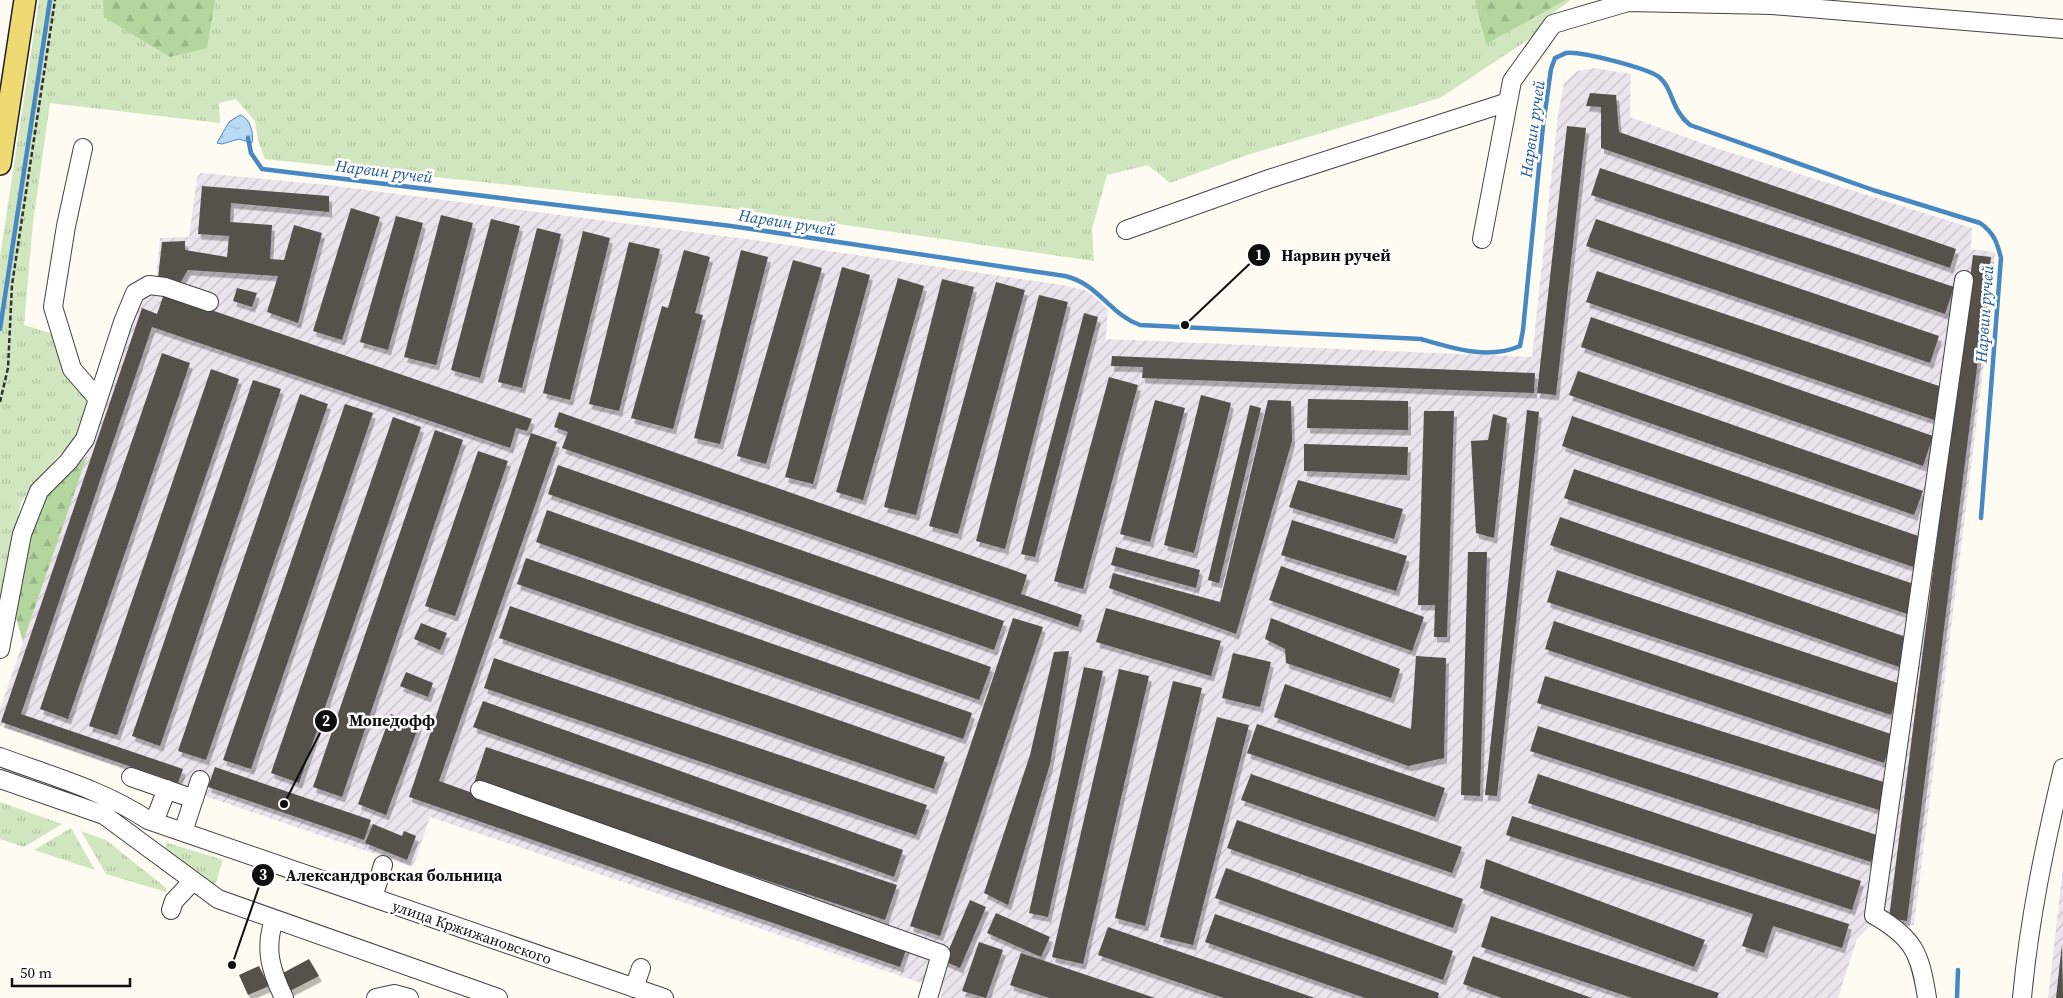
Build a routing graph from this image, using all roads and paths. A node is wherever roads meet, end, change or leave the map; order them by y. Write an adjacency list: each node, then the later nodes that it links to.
1 (25, 0): 6 (main road)
2 (55, 0): 12 (path)
3 (2063, 28): 4 (street)
4 (1508, 102): 7 (street); 8 (street)
5 (83, 148): 11 (street)
6 (0, 164)
7 (1126, 230)
8 (1482, 239)
9 (1964, 280): 38 (street)
10 (209, 302): 11 (street)
11 (98, 399): 13 (street)
12 (0, 402)
13 (0, 649)
14 (0, 758): 22 (street, улица Кржижановского)
15 (2063, 768): 39 (street)
16 (131, 777): 19 (street)
17 (0, 779): 24 (street)
18 (200, 780): 21 (street)
19 (167, 789): 21 (street); 22 (street)
20 (480, 790): 37 (street)
21 (194, 799): 23 (street)
22 (154, 822): 23 (street, улица Кржижановского)
23 (180, 831): 24 (street); 27 (street, улица Кржижановского)
24 (159, 856): 26 (street)
25 (383, 865): 27 (street)
26 (193, 882): 28 (street); 29 (street)
27 (373, 898): 31 (street, улица Кржижановского)
28 (171, 910)
29 (274, 920): 32 (street); 35 (street)
30 (641, 968): 31 (street)
31 (634, 988): 36 (street, улица Кржижановского)
32 (284, 998)
33 (376, 998): 34 (street)
34 (409, 998)
35 (498, 998)
36 (664, 998)
37 (928, 998)
38 (1928, 998)
39 (2022, 998)

